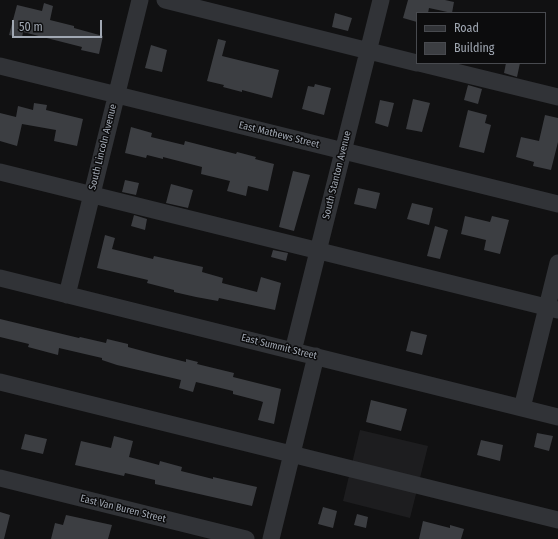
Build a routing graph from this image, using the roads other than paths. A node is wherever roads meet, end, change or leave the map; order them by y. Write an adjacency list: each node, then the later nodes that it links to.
1 (140, 0): 8 (street, South Lincoln Avenue)
2 (165, 0): 4 (street)
3 (381, 0): 4 (street, South Stanton Avenue)
4 (369, 51): 5 (street); 10 (street, South Stanton Avenue)
5 (416, 63)
6 (422, 64): 9 (street)
7 (0, 66): 8 (street, East Mathews Street)
8 (116, 95): 10 (street, East Mathews Street); 12 (street, South Lincoln Avenue)
9 (558, 97)
10 (344, 151): 13 (street, East Mathews Street); 14 (street, South Stanton Avenue)
11 (0, 172): 12 (street)
12 (92, 194): 14 (street); 17 (street, South Lincoln Avenue)
13 (558, 204)
14 (319, 250): 18 (street); 19 (street, South Stanton Avenue)
15 (558, 263): 18 (street)
16 (0, 278): 17 (street, East Summit Street)
17 (67, 295): 19 (street, East Summit Street)
18 (553, 309): 22 (street)
19 (294, 350): 20 (street, East Summit Street)
20 (316, 356): 22 (street, East Summit Street); 24 (street)
21 (0, 382): 24 (street)
22 (522, 408): 23 (street, East Summit Street)
23 (558, 417)
24 (292, 454): 26 (street); 28 (street)
25 (0, 478): 27 (street, East Van Buren Street)
26 (558, 520)
27 (246, 539)
28 (271, 539)

